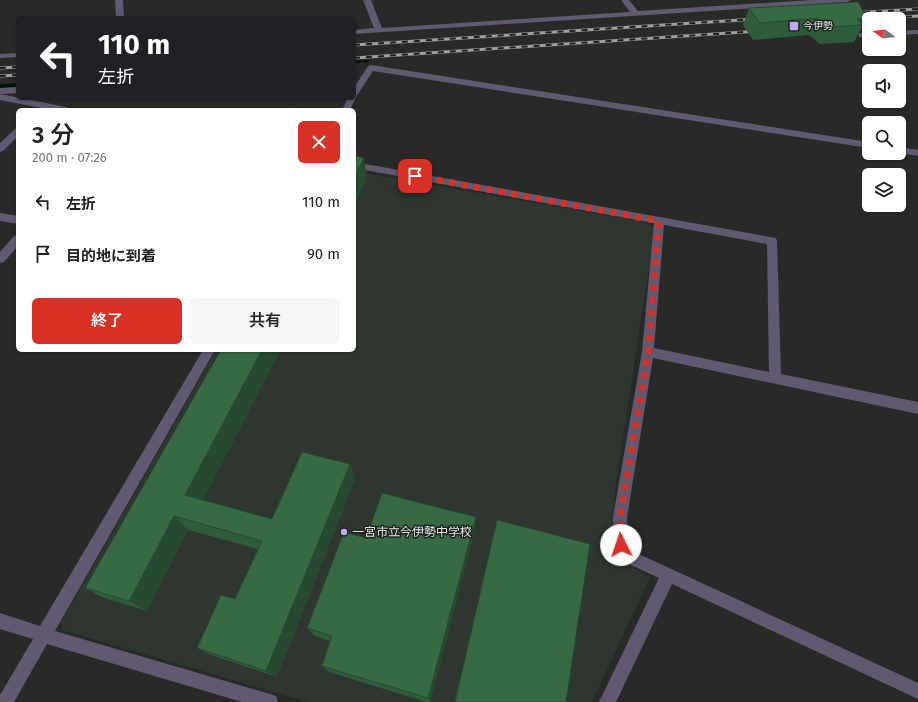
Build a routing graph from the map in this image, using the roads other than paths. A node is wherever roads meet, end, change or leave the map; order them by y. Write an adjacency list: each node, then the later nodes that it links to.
1 (119, 0): 6 (street)
2 (367, 0): 7 (street)
3 (625, 0): 5 (street)
4 (847, 0): 5 (street)
5 (636, 14): 7 (street)
6 (120, 16)
7 (379, 31): 8 (street)
8 (356, 32)
9 (918, 32): 10 (street)
10 (906, 33)
11 (16, 55): 12 (street)
12 (0, 56)
13 (16, 90): 14 (street)
14 (0, 91)
15 (356, 92): 19 (street)
16 (0, 97): 17 (street)
17 (42, 108)
18 (16, 133): 20 (street)
19 (862, 144)
20 (0, 149)
21 (906, 151): 22 (street)
22 (918, 153)
23 (356, 165): 26 (street)
24 (0, 217): 25 (street)
25 (16, 220)
26 (659, 221): 30 (street); 31 (street)
27 (16, 241): 28 (street)
28 (0, 259)
29 (208, 352): 35 (street)
30 (648, 352): 31 (street); 33 (street)
31 (775, 379): 32 (street)
32 (918, 408)
33 (669, 574): 36 (street); 39 (street)
34 (0, 621): 35 (street)
35 (43, 636): 37 (street); 38 (street)
36 (916, 695)
37 (5, 702)
38 (270, 702)
39 (607, 702)

